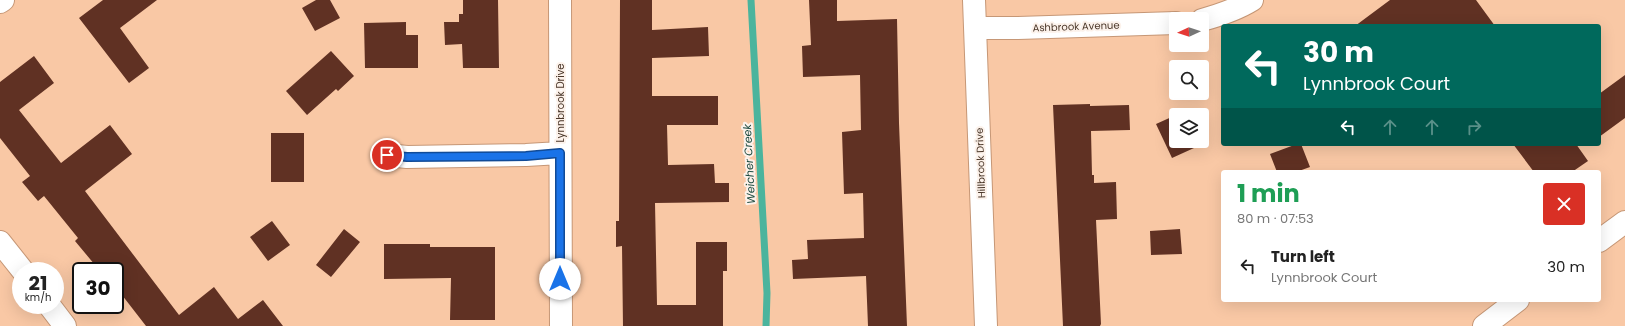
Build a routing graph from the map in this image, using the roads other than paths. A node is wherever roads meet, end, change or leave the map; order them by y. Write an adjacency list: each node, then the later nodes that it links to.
1 (2, 0): 5 (street)
2 (560, 0): 9 (street, Lynnbrook Drive)
3 (974, 0): 8 (street, Hillbrook Drive)
4 (1252, 0): 6 (street)
5 (0, 2)
6 (1209, 18)
7 (1169, 23): 8 (street, Ashbrook Avenue)
8 (975, 28): 19 (street, Hillbrook Drive)
9 (560, 153): 10 (street); 18 (street, Lynnbrook Drive)
10 (387, 155)
11 (1625, 222): 12 (street)
12 (1601, 240)
13 (0, 242): 14 (street)
14 (16, 262)
15 (1515, 302): 20 (street)
16 (56, 314): 17 (street)
17 (65, 326)
18 (561, 326)
19 (986, 326)
20 (1484, 326)

